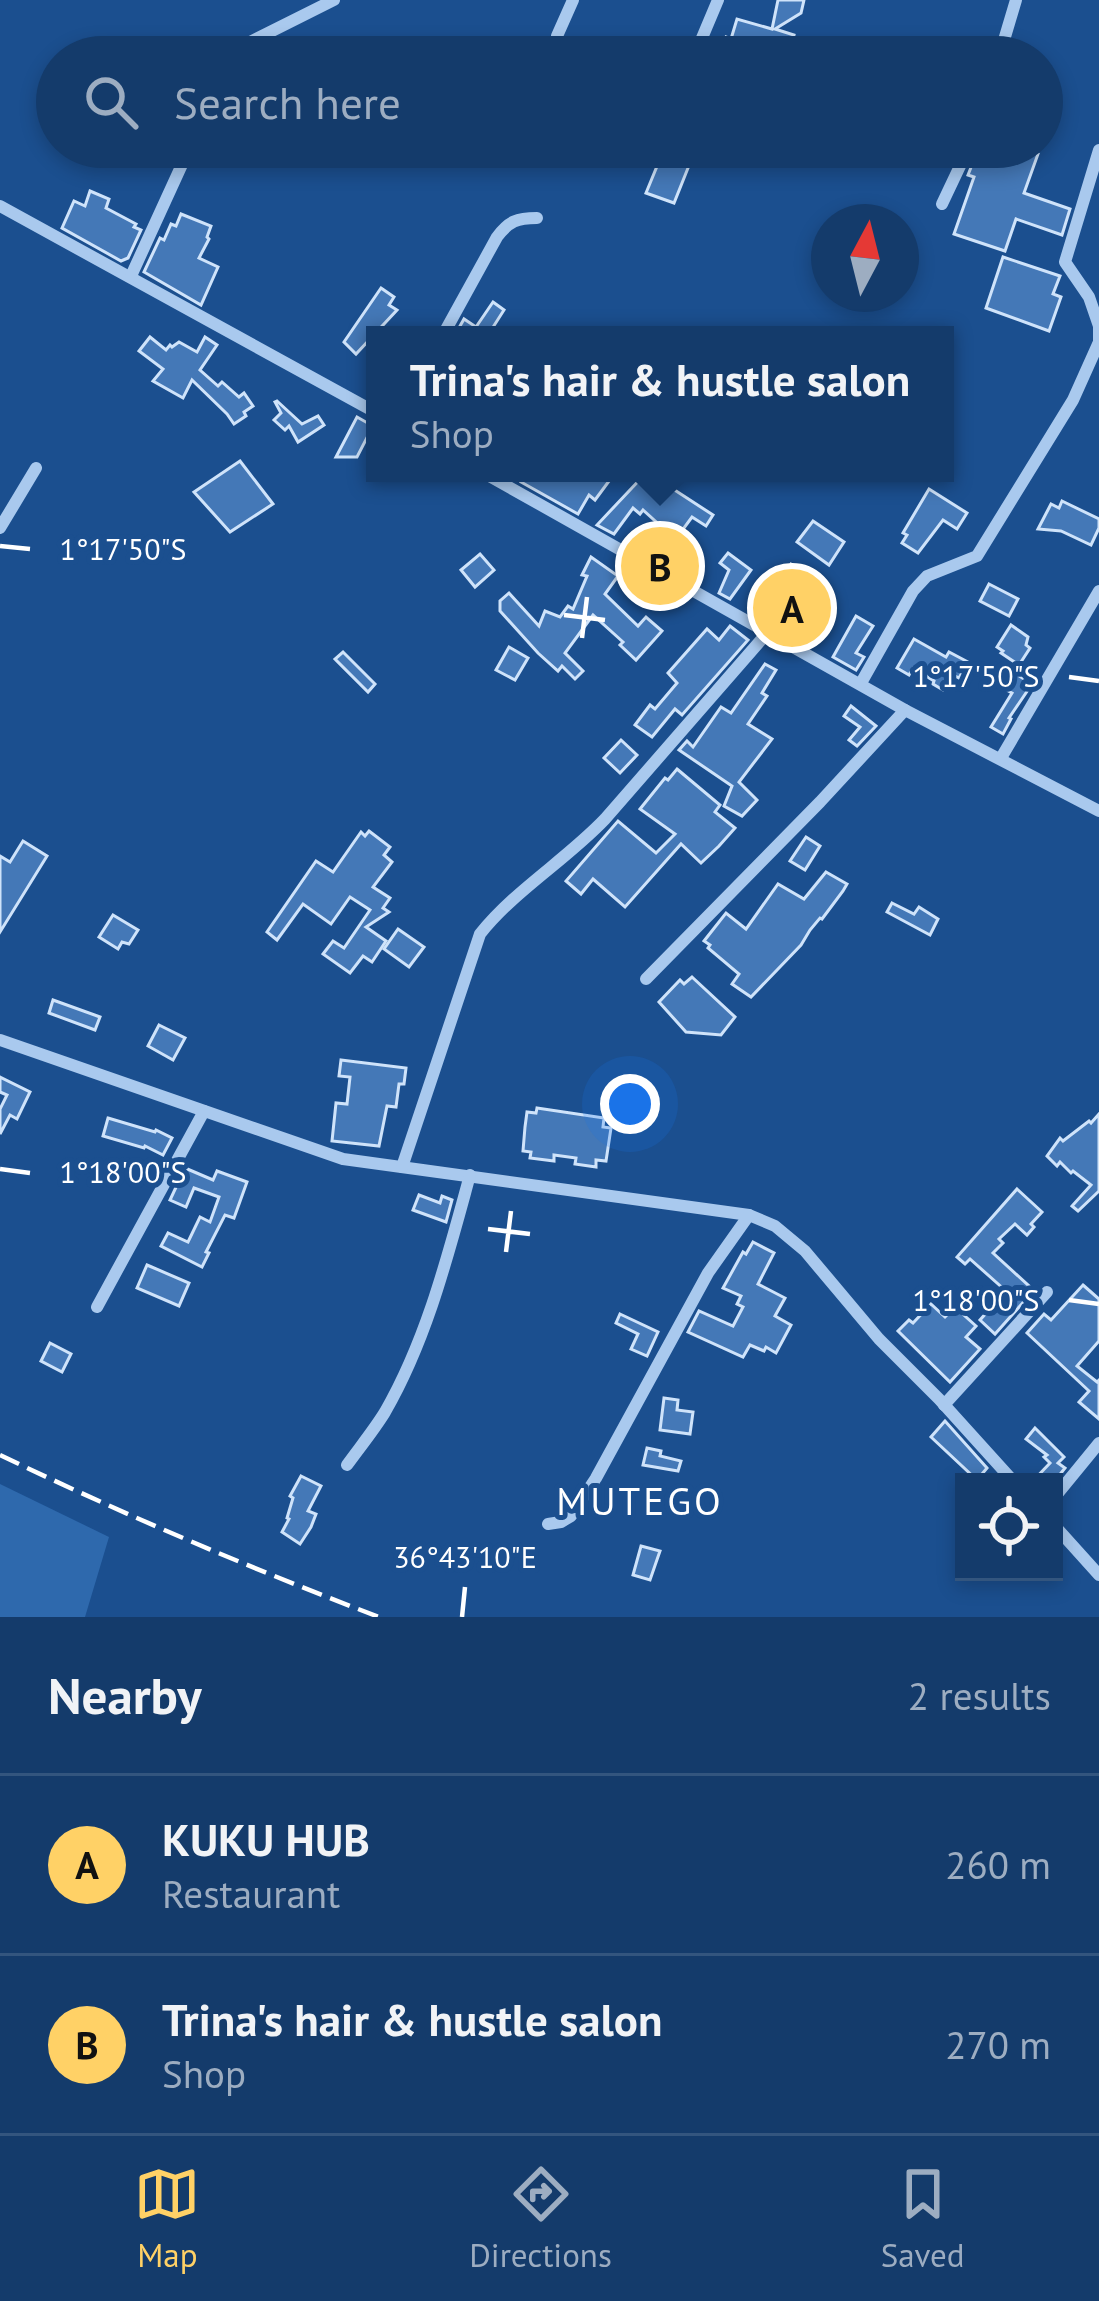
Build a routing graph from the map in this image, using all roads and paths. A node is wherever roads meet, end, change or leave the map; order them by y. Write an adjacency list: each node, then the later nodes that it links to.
1 (334, 0): 5 (street)
2 (573, 0): 6 (street)
3 (718, 0): 7 (street)
4 (1016, 0): 8 (street)
5 (262, 36)
6 (557, 36)
7 (703, 36)
8 (1005, 36)
9 (1099, 150): 23 (street)
10 (180, 168): 15 (street)
11 (959, 168): 12 (street)
12 (941, 204)
13 (0, 206): 15 (street)
14 (537, 218): 16 (street)
15 (131, 276): 17 (street)
16 (448, 326)
17 (366, 407)
18 (35, 468): 20 (street)
19 (500, 482): 22 (street)
20 (0, 527)
21 (1099, 591): 25 (street)
22 (768, 632): 23 (street); 30 (street)
23 (861, 683): 24 (street)
24 (904, 710): 25 (street); 27 (street)
25 (1001, 758): 26 (street)
26 (1099, 811)
27 (646, 980)
28 (0, 1040): 29 (street)
29 (204, 1112): 30 (street); 34 (street)
30 (402, 1167): 31 (street)
31 (470, 1175): 32 (street); 37 (street)
32 (749, 1215): 35 (street); 40 (street)
33 (1047, 1292): 35 (street)
34 (97, 1307)
35 (944, 1405): 38 (street)
36 (1099, 1443): 39 (street)
37 (347, 1465)
38 (1006, 1473)
39 (1063, 1487)
40 (548, 1525)
41 (1063, 1536): 42 (street)
42 (1099, 1575)

